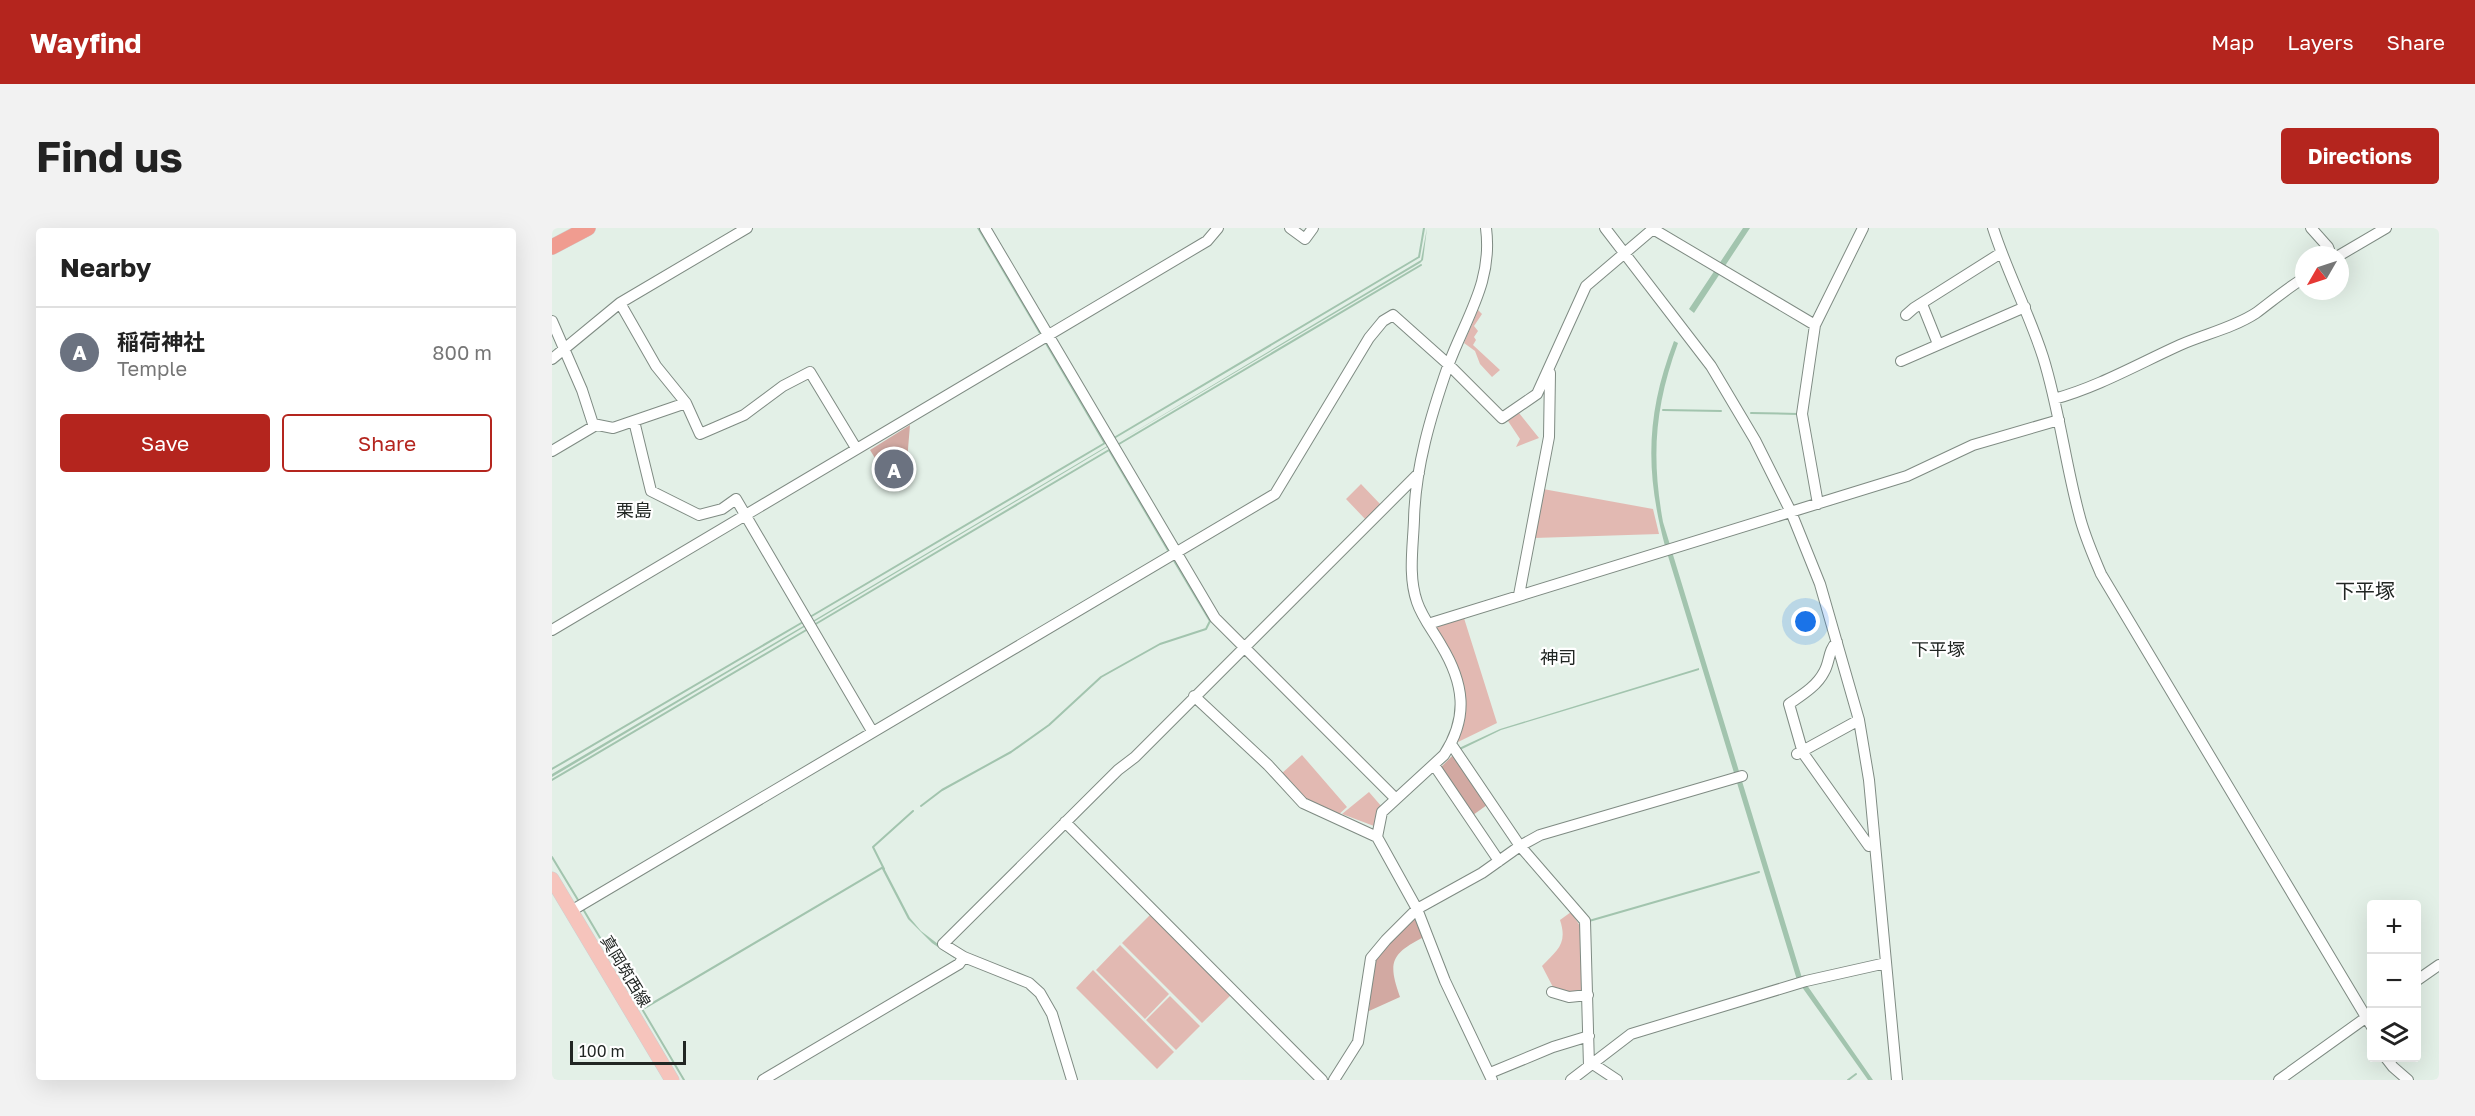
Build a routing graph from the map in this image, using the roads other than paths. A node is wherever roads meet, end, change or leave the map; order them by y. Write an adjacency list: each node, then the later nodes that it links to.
1 (588, 228): 15 (highway)
2 (747, 228): 20 (street)
3 (985, 228): 26 (street)
4 (1218, 228): 26 (street)
5 (1290, 228): 6 (street)
6 (1313, 228)
7 (1486, 228): 31 (street)
8 (1605, 228): 18 (street)
9 (1863, 228): 25 (street)
10 (1993, 228): 17 (street)
11 (2311, 228): 14 (street)
12 (2386, 228): 16 (street)
13 (1649, 230): 18 (street); 25 (street)
14 (2327, 246)
15 (552, 247)
16 (2349, 250)
17 (2001, 253): 21 (street); 22 (street)
18 (1625, 254): 32 (street); 42 (street)
19 (2295, 284): 33 (street)
20 (620, 303): 28 (street); 34 (street)
21 (1922, 303): 23 (street); 27 (street)
22 (2025, 307): 27 (street); 33 (street)
23 (1906, 315)
24 (552, 321): 28 (street)
25 (1815, 325): 41 (street)
26 (1044, 337): 38 (street); 44 (street)
27 (1938, 344): 30 (street)
28 (564, 348): 29 (street); 37 (street)
29 (552, 359)
30 (1901, 361)
31 (1449, 364): 32 (street); 40 (street); 44 (street)
32 (1550, 369): 45 (street)
33 (2054, 399): 35 (street)
34 (686, 403): 36 (street); 38 (street)
35 (2059, 420): 41 (street); 72 (street)
36 (634, 421): 37 (street); 43 (street)
37 (596, 425): 39 (street)
38 (856, 448): 43 (street)
39 (552, 451)
40 (1419, 473): 46 (street); 49 (street)
41 (1818, 504): 42 (street)
42 (1791, 512): 45 (street); 48 (street)
43 (744, 514): 47 (street); 52 (street)
44 (1177, 554): 49 (street); 52 (street)
45 (1519, 595): 46 (street)
46 (1428, 624): 53 (street)
47 (552, 630)
48 (1837, 642): 51 (street); 54 (street)
49 (1244, 646): 50 (street); 57 (street)
50 (1194, 696): 58 (street); 59 (street)
51 (1859, 720): 54 (street); 67 (street)
52 (872, 731): 65 (street)
53 (1451, 744): 55 (street); 60 (street)
54 (1800, 753): 61 (street)
55 (1434, 765): 57 (street); 62 (street)
56 (1738, 777): 60 (street)
57 (1395, 798): 59 (street)
58 (1065, 822): 66 (street); 81 (street)
59 (1377, 837): 64 (street)
60 (1520, 846): 62 (street); 71 (street)
61 (1869, 846)
62 (1499, 861): 64 (street)
63 (552, 879): 65 (main road, 真岡筑西線)
64 (1417, 909): 77 (street); 82 (street)
65 (571, 911): 78 (main road, 真岡筑西線)
66 (964, 957): 79 (street); 80 (street)
67 (1886, 963): 76 (street); 85 (street)
68 (2439, 965): 69 (street)
69 (2421, 978)
70 (1552, 992): 71 (street)
71 (1588, 995): 74 (street)
72 (2367, 1014)
73 (2367, 1021): 86 (street)
74 (1589, 1036): 76 (street); 77 (street)
75 (2389, 1062): 87 (street)
76 (1591, 1065): 83 (street); 84 (street)
77 (1491, 1077)
78 (672, 1080)
79 (763, 1080)
80 (1072, 1080)
81 (1322, 1080)
82 (1334, 1080)
83 (1570, 1080)
84 (1617, 1080)
85 (1897, 1080)
86 (2278, 1080)
87 (2409, 1080)

